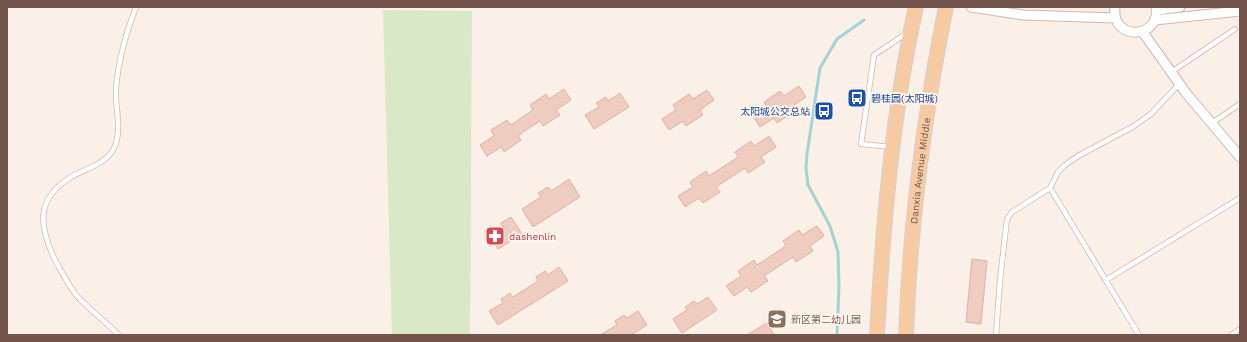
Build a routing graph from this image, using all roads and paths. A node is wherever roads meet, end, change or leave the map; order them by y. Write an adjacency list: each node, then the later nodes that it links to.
1 (136, 7): 24 (lane)
2 (916, 7): 12 (main road)
3 (946, 7): 26 (main road, Danxia Avenue Middle)
4 (971, 7): 9 (street)
5 (1115, 7): 9 (street)
6 (1180, 7): 7 (street)
7 (1156, 8): 10 (street)
8 (1240, 11): 10 (street)
9 (1115, 18): 13 (street)
10 (1154, 20): 13 (street)
11 (1235, 29): 14 (lane)
12 (911, 30): 18 (main road); 18 (lane)
13 (1142, 31): 14 (street)
14 (1170, 73): 15 (street)
15 (1179, 84): 17 (street); 20 (lane)
16 (1240, 104): 17 (lane)
17 (1212, 123): 19 (street)
18 (893, 147): 25 (main road)
19 (1240, 157)
20 (1050, 188): 22 (lane); 27 (lane)
21 (1240, 198): 22 (lane)
22 (1106, 280): 28 (lane)
23 (1240, 329): 29 (lane)
24 (119, 335)
25 (877, 335)
26 (906, 335)
27 (996, 335)
28 (1139, 335)
29 (1231, 335)

